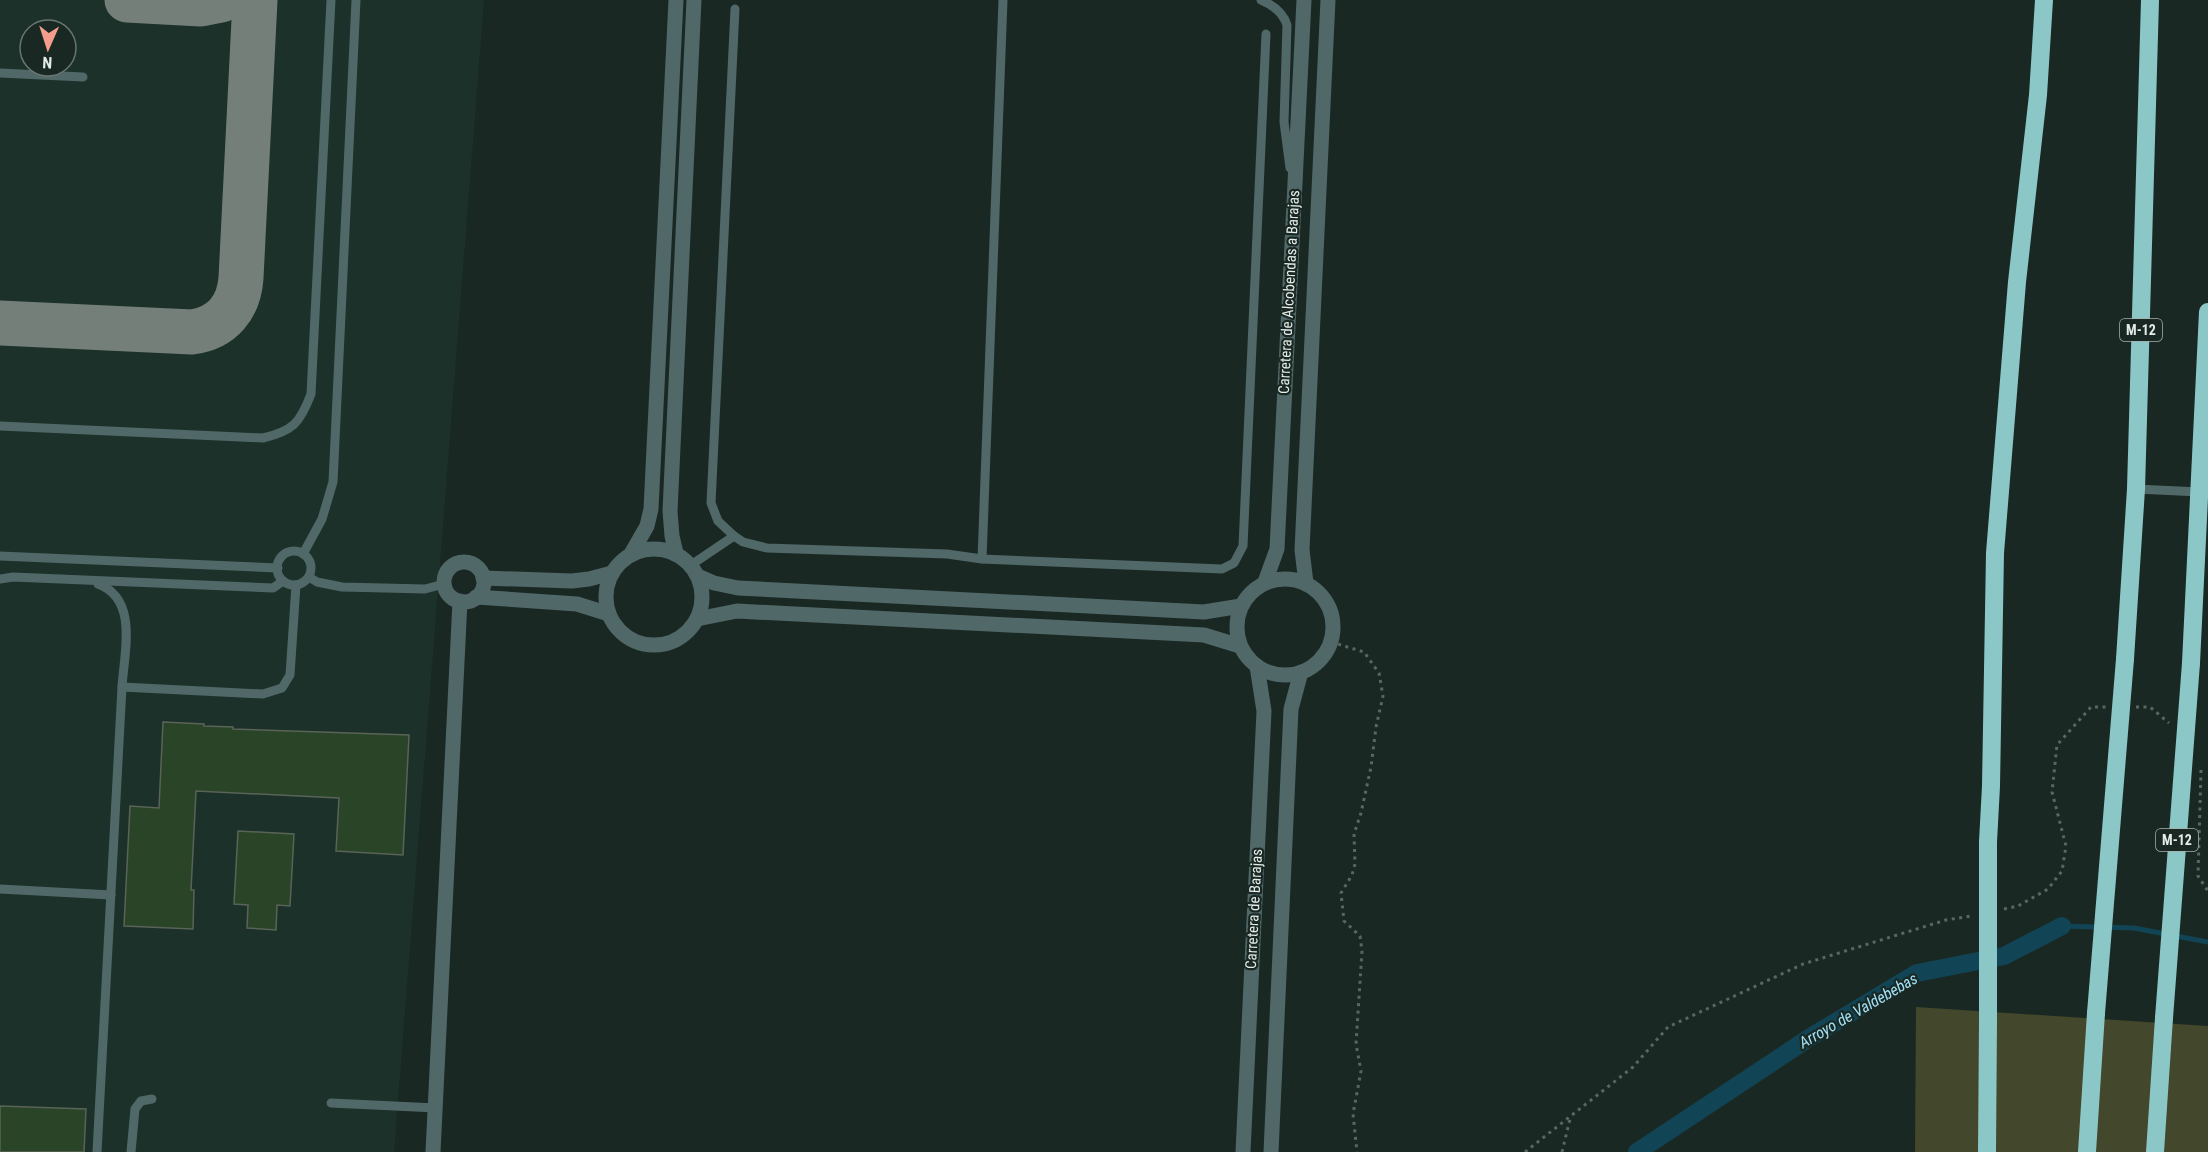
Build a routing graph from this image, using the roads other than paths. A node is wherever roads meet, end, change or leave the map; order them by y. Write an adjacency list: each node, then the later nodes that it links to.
1 (331, 0): 17 (lane)
2 (356, 0): 21 (lane)
3 (676, 0): 22 (street)
4 (694, 0): 23 (street)
5 (1003, 0): 25 (lane)
6 (1261, 0): 15 (lane)
7 (1304, 0): 15 (street, Carretera de Alcobendas a Barajas)
8 (1328, 0): 35 (street, Carretera de Alcobendas a Barajas)
9 (2044, 0): 57 (highway, bridge)
10 (2150, 0): 18 (highway, M-12)
11 (735, 9): 20 (lane)
12 (1266, 34): 25 (lane)
13 (0, 73): 14 (lane)
14 (83, 77)
15 (1294, 195): 34 (street, Carretera de Alcobendas a Barajas)
16 (2208, 312): 19 (highway, M-12)
17 (0, 426)
18 (2136, 489): 19 (lane); 58 (highway, M-12, bridge)
19 (2200, 492): 59 (highway, M-12, bridge)
20 (734, 536): 25 (lane); 27 (lane)
21 (303, 554): 26 (lane); 29 (lane)
22 (631, 554): 23 (street); 28 (street)
23 (676, 554): 27 (street)
24 (0, 556): 26 (lane)
25 (982, 558)
26 (278, 568): 33 (lane)
27 (694, 570): 40 (street); 42 (street)
28 (612, 573): 30 (street); 41 (street)
29 (309, 577): 36 (lane); 37 (lane)
30 (483, 578): 36 (street); 38 (street)
31 (0, 579): 32 (lane)
32 (90, 581): 33 (lane); 46 (lane)
33 (283, 581): 37 (lane)
34 (1265, 582): 35 (street); 40 (street)
35 (1306, 583): 45 (street)
36 (444, 584): 39 (street)
37 (296, 585): 46 (lane)
38 (476, 597): 39 (street); 41 (street)
39 (460, 601): 51 (street)
40 (1241, 606): 43 (street)
41 (609, 614): 42 (street)
42 (696, 619): 43 (street)
43 (1240, 646): 44 (street)
44 (1257, 666): 45 (street); 55 (street, Carretera de Barajas)
45 (1301, 672): 56 (street, Carretera de Barajas)
46 (122, 687): 48 (lane)
47 (0, 889): 48 (lane)
48 (111, 895): 52 (lane)
49 (152, 1099): 53 (lane)
50 (330, 1103): 51 (lane)
51 (436, 1108): 54 (street)
52 (97, 1152)
53 (131, 1152)
54 (433, 1152)
55 (1243, 1152)
56 (1271, 1152)
57 (1987, 1152)
58 (2087, 1152)
59 (2155, 1152)

